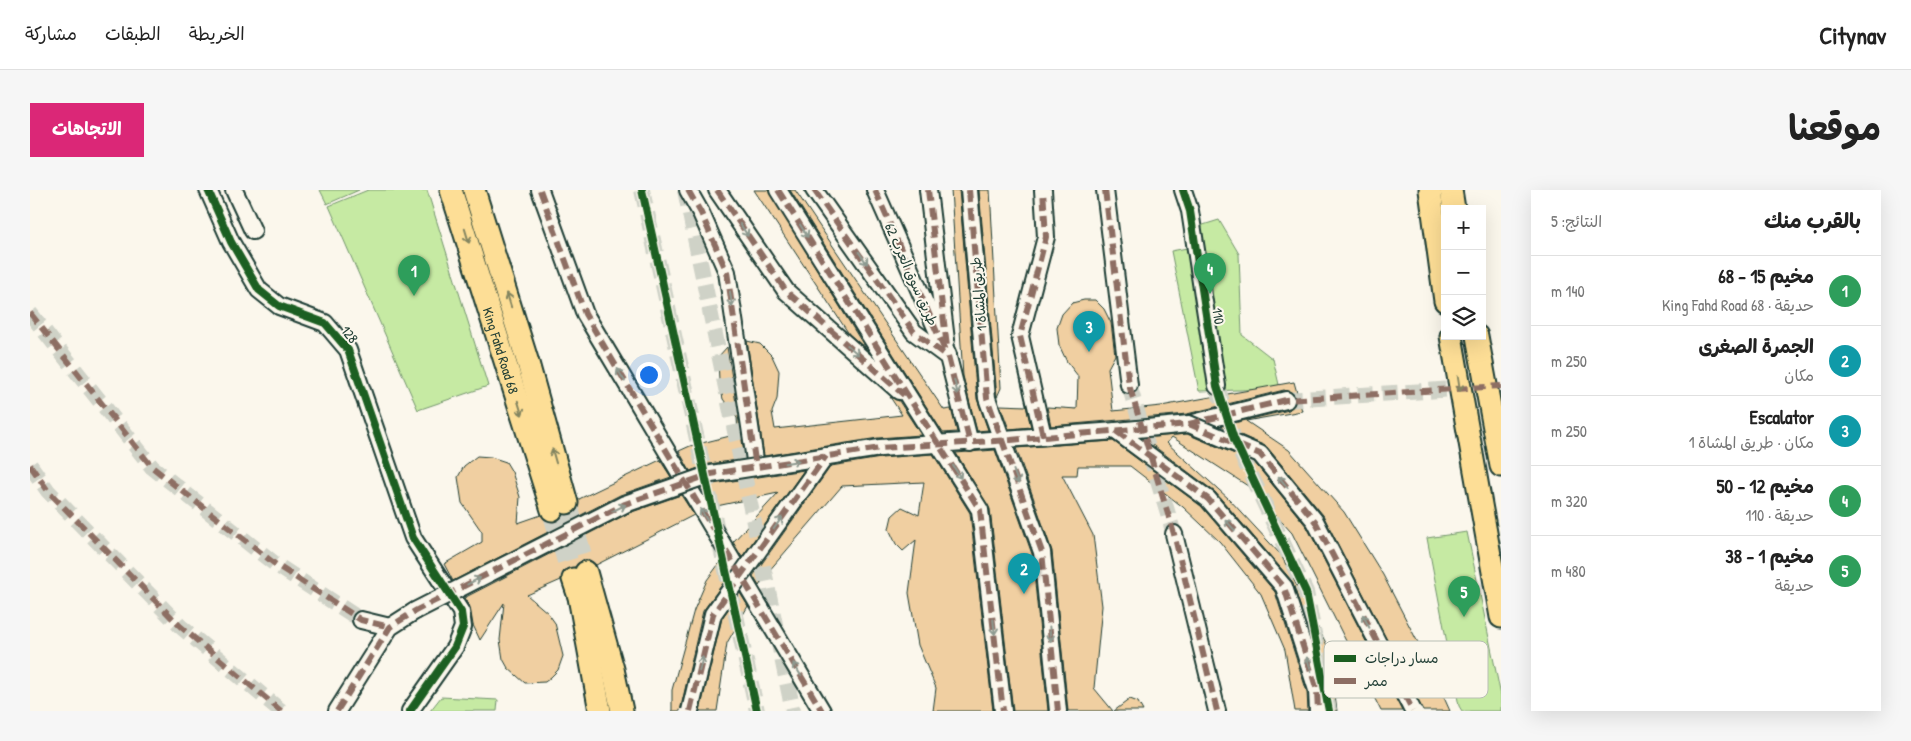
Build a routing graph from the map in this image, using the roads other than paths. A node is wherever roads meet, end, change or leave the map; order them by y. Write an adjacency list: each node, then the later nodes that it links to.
1 (208, 190): 42 (street, 128)
2 (234, 190): 19 (street)
3 (451, 190): 4 (main road, King Fahd Road 68, one-way to 4)
4 (474, 190)
5 (540, 190): 46 (street, one-way to 5)
6 (688, 190): 34 (street, one-way to 34)
7 (717, 190): 27 (street, one-way to 27)
8 (778, 190): 27 (street, one-way to 27)
9 (814, 190): 23 (street, one-way to 23)
10 (875, 190): 23 (street, طريق سوق العرب 62)
11 (928, 190): 23 (street)
12 (969, 190): 48 (street, طريق المشاة 1, one-way to 48)
13 (1043, 190): 30 (street)
14 (1105, 190): 24 (street)
15 (1183, 190): 25 (street, 110)
16 (1430, 190): 20 (main road)
17 (1451, 190): 18 (main road)
18 (1453, 205)
19 (253, 231)
20 (1444, 295)
21 (1452, 340): 36 (main road, one-way to 36)
22 (1478, 340): 33 (main road)
23 (948, 357): 31 (street, one-way to 31)
24 (1129, 385)
25 (1217, 386)
26 (1286, 400): 28 (street)
27 (913, 403): 47 (street, one-way to 47)
28 (1189, 424): 29 (street, bridge); 39 (street, one-way to 28, bridge)
29 (1116, 431): 30 (street); 50 (street, one-way to 29, bridge)
30 (1043, 436): 31 (street)
31 (970, 443): 32 (street, bridge)
32 (826, 456): 34 (street, one-way to 32, bridge); 45 (street, one-way to 32, bridge)
33 (1501, 466)
34 (756, 467): 38 (street, one-way to 34, bridge)
35 (1174, 534): 49 (street)
36 (1501, 617)
37 (361, 620): 38 (street)
38 (390, 627): 41 (street)
39 (1377, 641)
40 (1406, 698): 51 (street, one-way to 40, bridge)
41 (337, 711)
42 (410, 711)
43 (600, 711): 44 (main road)
44 (622, 711)
45 (690, 711)
46 (822, 711)
47 (1003, 711)
48 (1058, 711)
49 (1217, 711)
50 (1318, 711)
51 (1413, 711)

